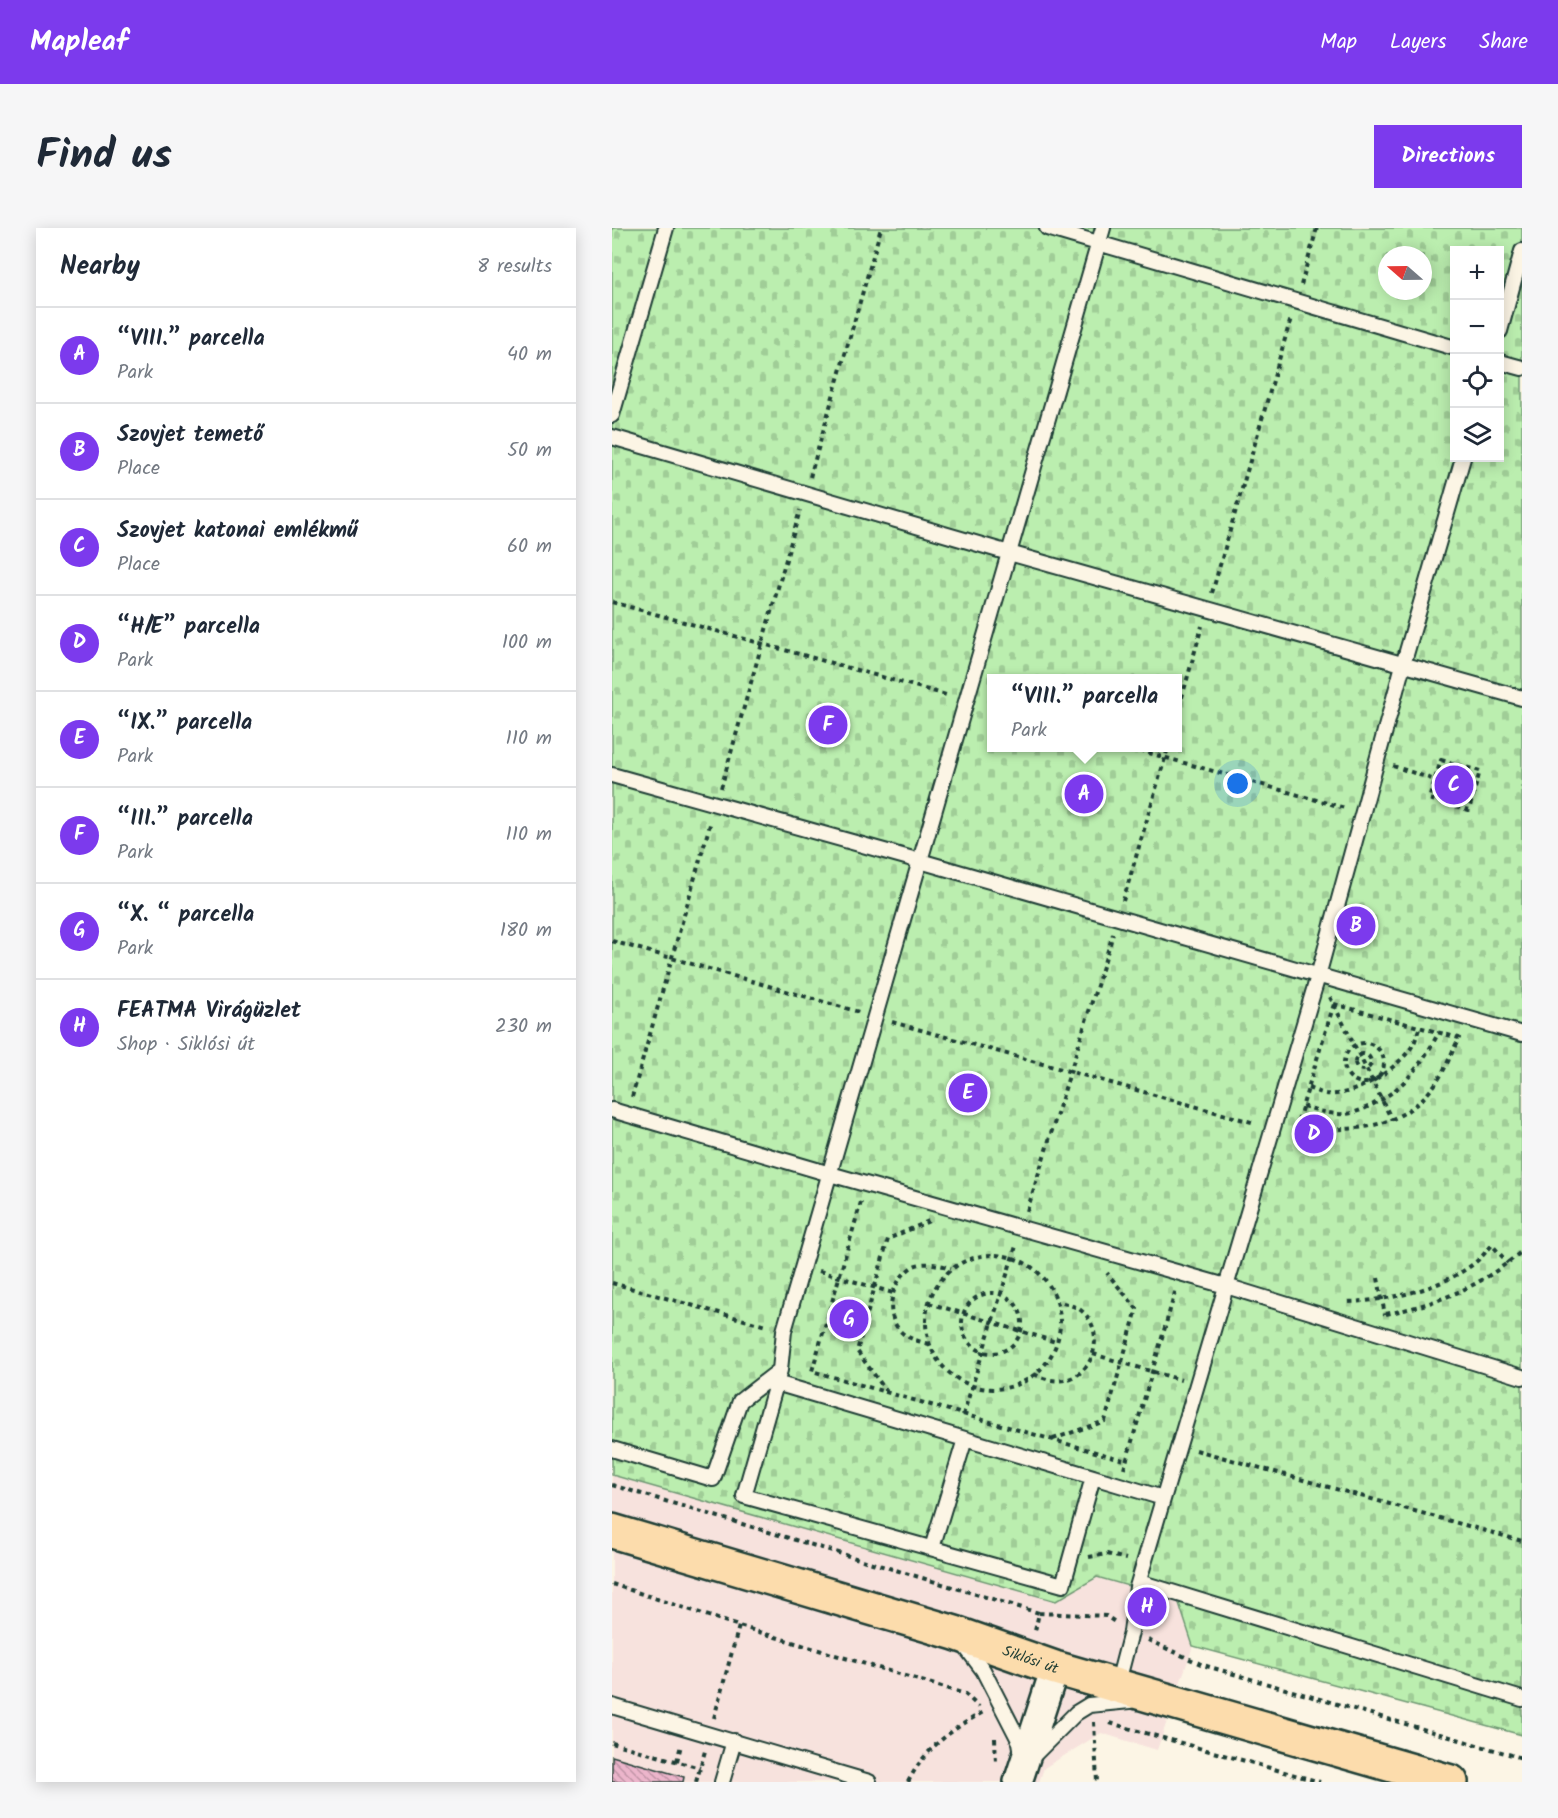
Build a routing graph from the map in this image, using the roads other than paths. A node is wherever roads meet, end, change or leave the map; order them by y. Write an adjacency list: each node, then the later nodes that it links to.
1 (666, 228): 10 (lane)
2 (1047, 228): 4 (lane)
3 (1103, 228): 4 (lane)
4 (1099, 243): 7 (lane); 13 (lane)
5 (1522, 251): 6 (lane)
6 (1504, 316)
7 (1450, 347)
8 (1504, 363): 9 (lane)
9 (1522, 368)
10 (612, 415)
11 (612, 437): 13 (lane)
12 (1462, 462): 14 (lane)
13 (1009, 553): 14 (lane); 17 (lane)
14 (1403, 664): 15 (lane); 18 (lane)
15 (1522, 698)
16 (612, 775): 17 (lane)
17 (920, 861): 18 (lane); 21 (lane)
18 (1318, 976): 19 (lane); 22 (lane)
19 (1522, 1035)
20 (612, 1110): 21 (lane)
21 (830, 1174): 22 (lane); 23 (lane)
22 (1226, 1286): 24 (lane); 28 (lane)
23 (778, 1377): 25 (lane); 26 (lane); 30 (lane)
24 (1522, 1377)
25 (965, 1439): 27 (lane); 30 (lane)
26 (612, 1449)
27 (1093, 1477): 28 (lane); 30 (lane)
28 (1163, 1498): 31 (lane)
29 (612, 1531): 32 (main road, Siklósi út)
30 (932, 1548)
31 (1139, 1582): 34 (lane); 35 (lane)
32 (955, 1633): 33 (main road, Siklósi út); 39 (lane)
33 (1042, 1663): 34 (main road, Siklósi út); 39 (street)
34 (1117, 1686): 36 (main road, Siklósi út)
35 (1522, 1699)
36 (1174, 1702): 39 (lane); 42 (main road, Siklósi út)
37 (612, 1706): 38 (lane)
38 (734, 1741): 40 (lane); 41 (lane)
39 (1013, 1773)
40 (722, 1782)
41 (869, 1782)
42 (1451, 1782)

